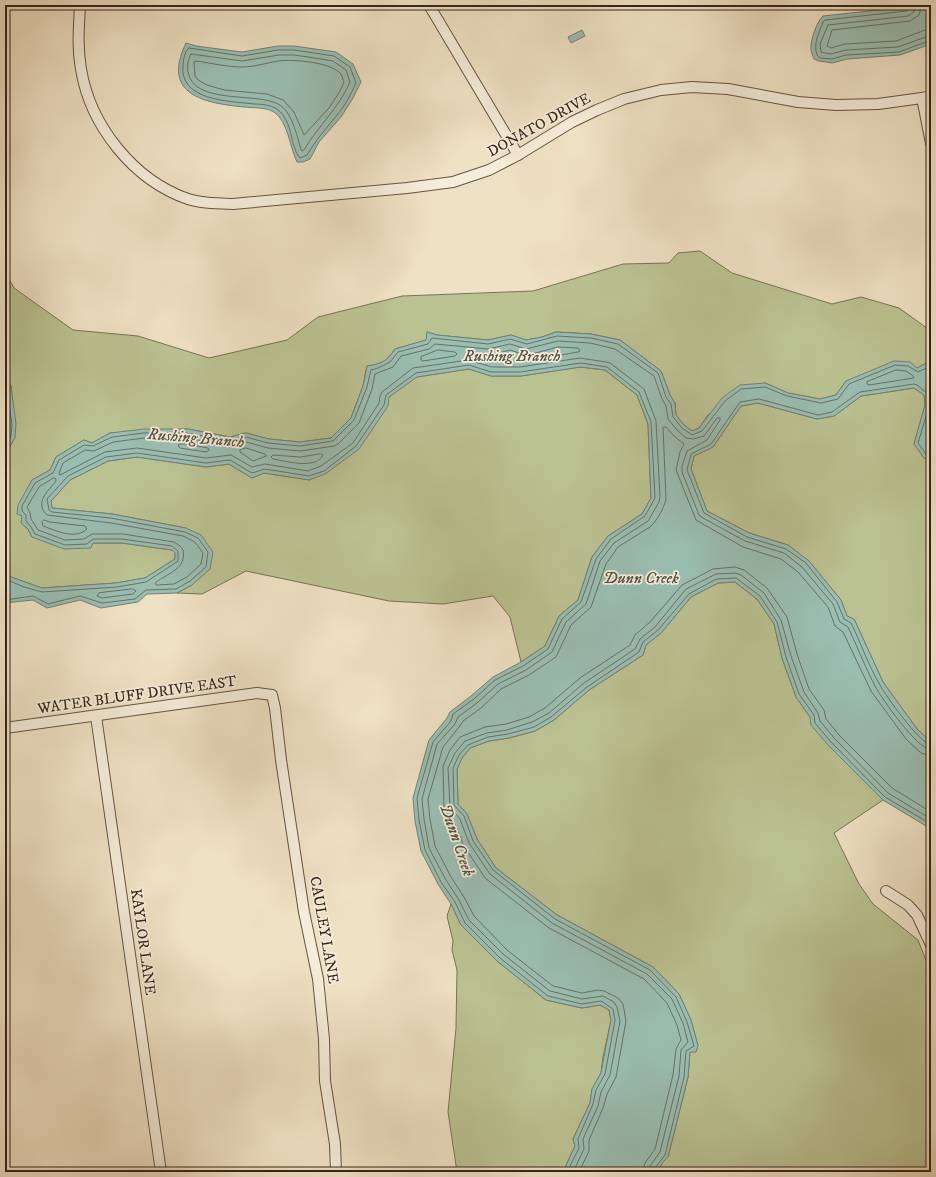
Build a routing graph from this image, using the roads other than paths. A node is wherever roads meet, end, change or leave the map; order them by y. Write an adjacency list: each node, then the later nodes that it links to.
1 (80, 5): 5 (street, DONATO DRIVE)
2 (430, 5): 5 (street)
3 (926, 97): 4 (street); 5 (street, DONATO DRIVE)
4 (931, 143)
5 (518, 155)
6 (272, 695): 7 (street, WATER BLUFF DRIVE EAST); 12 (street, CAULEY LANE)
7 (96, 716): 8 (street, WATER BLUFF DRIVE EAST); 11 (street, KAYLOR LANE)
8 (5, 728)
9 (886, 891): 10 (street)
10 (931, 945)
11 (161, 1172)
12 (336, 1172)

